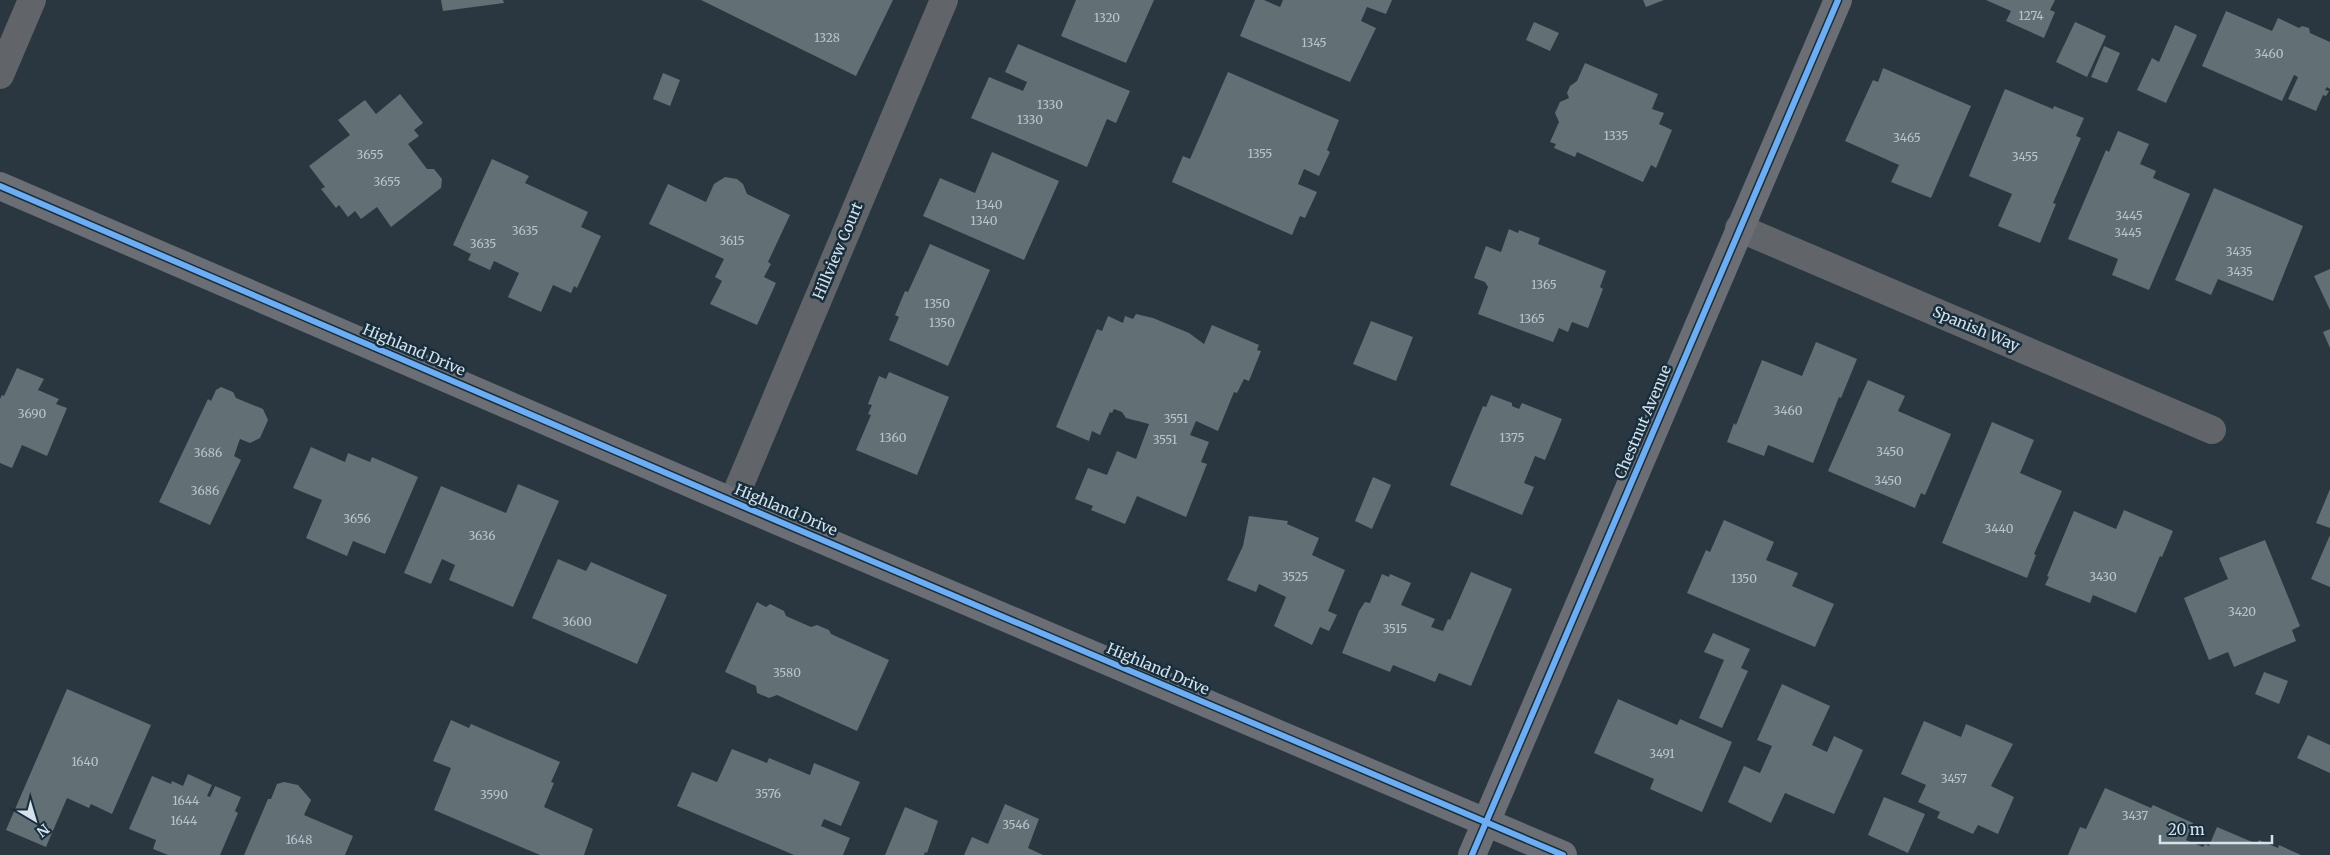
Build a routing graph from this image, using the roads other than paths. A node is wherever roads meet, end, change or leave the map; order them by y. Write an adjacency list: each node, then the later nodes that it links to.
1 (32, 0): 4 (street)
2 (944, 0): 8 (street, Hillview Court)
3 (1838, 0): 6 (street, Chestnut Avenue)
4 (0, 75)
5 (0, 186): 8 (street, Highland Drive)
6 (1739, 228): 7 (street, Spanish Way); 9 (street, Chestnut Avenue)
7 (2212, 430)
8 (733, 501): 9 (street, Highland Drive)
9 (1486, 822): 10 (street, Chestnut Avenue); 11 (street, Highland Drive)
10 (1472, 855)
11 (1563, 855)

